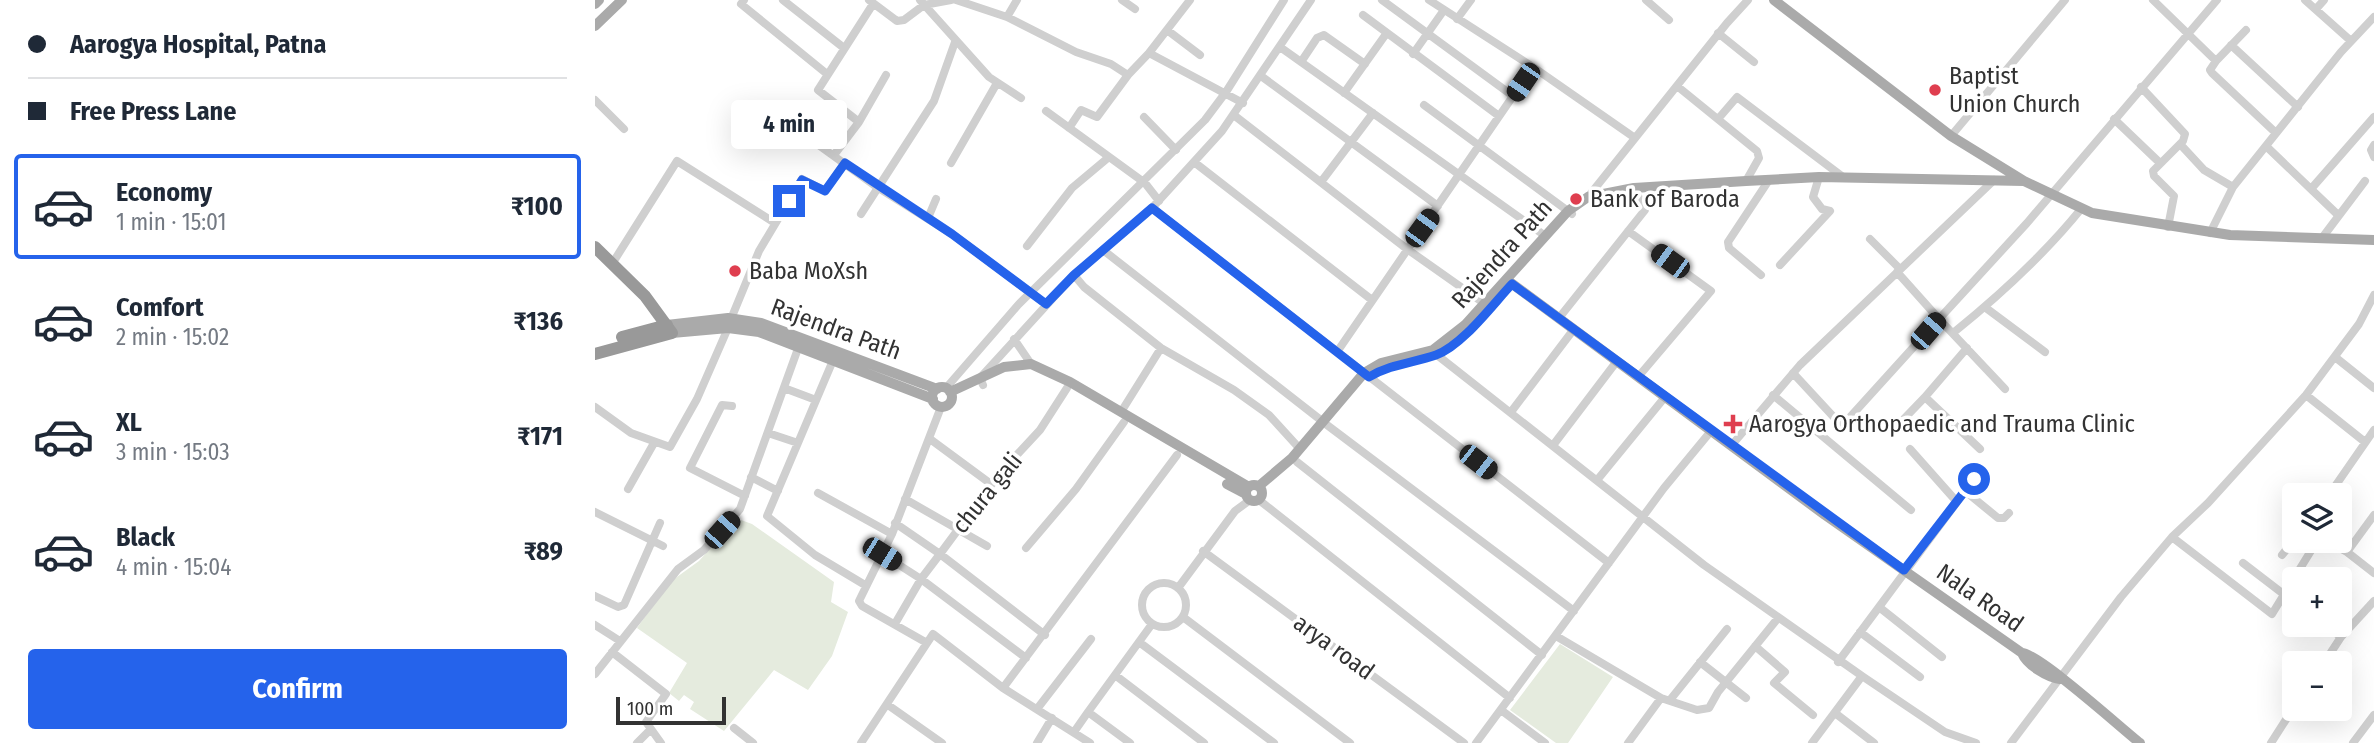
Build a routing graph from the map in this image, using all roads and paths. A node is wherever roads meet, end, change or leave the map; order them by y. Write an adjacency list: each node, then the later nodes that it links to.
1 (599, 0): 25 (main road)
2 (612, 0): 30 (main road)
3 (622, 0): 35 (main road)
4 (744, 0): 55 (street)
5 (783, 0): 46 (street)
6 (953, 0): 24 (street); 31 (street)
7 (1017, 0): 31 (street)
8 (1122, 0): 26 (street)
9 (1190, 0): 36 (street)
10 (1284, 0): 62 (street)
11 (1311, 0): 45 (street)
12 (1382, 0): 38 (street)
13 (1429, 0): 28 (street)
14 (1471, 0): 33 (street)
15 (1646, 0): 34 (street)
16 (1748, 0): 39 (street)
17 (1774, 0): 83 (main road)
18 (2065, 0): 83 (street)
19 (2153, 0): 41 (street)
20 (2217, 0): 41 (street)
21 (2305, 0): 27 (street)
22 (2324, 0): 27 (street)
23 (871, 2): 24 (street); 46 (street)
24 (922, 2): 43 (street)
25 (595, 4)
26 (1135, 9)
27 (2316, 9): 42 (street)
28 (1444, 10): 33 (street); 38 (street)
29 (1363, 15): 40 (street)
30 (595, 16)
31 (1007, 17): 57 (street)
32 (2374, 17): 42 (street)
33 (1457, 19): 54 (street)
34 (1669, 20)
35 (595, 26)
36 (1167, 30): 47 (street); 49 (street)
37 (2246, 30): 44 (street)
38 (1428, 33): 48 (street); 64 (street)
39 (1718, 33): 52 (street); 60 (street)
40 (1386, 34): 48 (street); 53 (street)
41 (2187, 34): 50 (street); 61 (street)
42 (2351, 41): 69 (street)
43 (955, 42): 59 (street); 108 (street)
44 (2231, 45): 50 (street); 69 (street)
45 (1280, 47): 51 (street); 58 (street)
46 (844, 48): 55 (street)
47 (1149, 53): 57 (street); 62 (street)
48 (1413, 54): 74 (street)
49 (1200, 55)
50 (2216, 61): 82 (street)
51 (1301, 62): 53 (street); 63 (street)
52 (1754, 62)
53 (1365, 65): 63 (street)
54 (1533, 67): 64 (street); 84 (street)
55 (827, 74): 79 (street)
56 (886, 75): 79 (street)
57 (1128, 75): 80 (street)
58 (1261, 76): 67 (street); 85 (street)
59 (997, 83): 65 (street); 96 (street)
60 (1677, 86): 77 (street); 84 (street)
61 (2141, 87): 78 (street); 86 (street)
62 (1226, 92): 67 (street); 90 (street)
63 (1344, 93): 72 (street)
64 (1513, 96): 74 (street)
65 (1021, 98)
66 (595, 100): 81 (street)
67 (1243, 103): 73 (street)
68 (1424, 105): 88 (street)
69 (2298, 107): 82 (street)
70 (770, 110): 91 (street)
71 (1046, 111): 80 (street)
72 (1373, 113): 85 (street); 98 (street)
73 (1235, 116): 94 (street); 106 (street)
74 (1499, 116): 88 (street)
75 (1144, 117): 90 (street)
76 (2374, 117): 111 (street)
77 (1718, 119): 100 (street); 103 (street)
78 (2114, 119): 97 (street); 112 (street)
79 (859, 122): 91 (street)
80 (1069, 128): 92 (street)
81 (624, 129)
82 (2276, 133): 89 (street)
83 (1951, 136): 104 (main road)
84 (1635, 138): 113 (street)
85 (1352, 142): 106 (street); 116 (street)
86 (2180, 144): 97 (street); 109 (street)
87 (2374, 145): 93 (street)
88 (1479, 146): 98 (street); 119 (street)
89 (2267, 147): 109 (street); 111 (street)
90 (1176, 150): 107 (street)
91 (834, 155): 95 (street)
92 (1108, 157): 107 (street); 131 (street)
93 (2374, 157)
94 (1194, 162): 115 (street); 144 (street)
95 (845, 163): 108 (street); 123 (street)
96 (951, 163)
97 (2160, 163): 124 (street)
98 (1459, 174): 116 (street); 127 (street)
99 (1819, 177): 100 (main road); 101 (main road); 137 (street)
100 (1843, 177): 102 (main road)
101 (1769, 180): 103 (main road); 140 (street)
102 (1994, 180): 104 (main road); 138 (street)
103 (1746, 181): 110 (main road)
104 (2024, 181): 112 (main road)
105 (2365, 181): 121 (street)
106 (1321, 182): 133 (street)
107 (1145, 183): 115 (street); 142 (street)
108 (877, 187): 120 (street); 122 (street)
109 (2233, 187): 126 (street)
110 (1634, 188): 113 (main road); 125 (street)
111 (2311, 189): 121 (street)
112 (2049, 194): 118 (main road); 149 (street)
113 (1588, 197): 119 (main road)
114 (936, 199): 122 (street)
115 (1159, 201): 117 (street)
116 (1438, 206): 133 (street)
117 (1152, 208): 134 (street); 160 (street)
118 (2081, 209): 124 (main road); 147 (street)
119 (1571, 211): 127 (main road, Rajendra Path); 141 (main road, Rajendra Path)
120 (861, 214)
121 (2337, 214): 128 (street)
122 (928, 218): 142 (street)
123 (775, 223): 136 (street); 150 (street)
124 (2168, 227): 126 (main road)
125 (1628, 231): 148 (street); 170 (street)
126 (2210, 233): 128 (main road)
127 (1544, 235): 141 (main road, Rajendra Path)
128 (2322, 238): 130 (main road)
129 (1870, 239): 138 (street)
130 (2374, 240)
131 (1027, 246)
132 (595, 247): 136 (highway)
133 (1407, 249): 144 (street); 146 (street)
134 (1103, 250): 139 (street); 186 (street)
135 (595, 257): 152 (highway)
136 (612, 264): 152 (highway)
137 (1780, 265)
138 (1899, 270): 149 (street); 168 (street)
139 (1074, 275): 145 (street); 158 (street)
140 (1761, 275)
141 (1509, 282): 146 (main road, Rajendra Path); 148 (main road, Nala Road); 151 (main road, Rajendra Path)
142 (1032, 292): 145 (street); 178 (street)
143 (2374, 295): 164 (street)
144 (1372, 300): 160 (street)
145 (1046, 304): 155 (street)
146 (1485, 304): 151 (main road, Rajendra Path)
147 (1986, 308): 154 (street); 161 (street)
148 (1559, 318): 153 (main road, Nala Road)
149 (1939, 319): 154 (street); 168 (street)
150 (730, 323): 152 (main road, Rajendra Path); 156 (main road, Rajendra Path); 193 (street)
151 (1468, 328): 163 (main road, Rajendra Path); 169 (main road, Rajendra Path)
152 (666, 329): 157 (highway, Rajendra Path); 162 (highway, Rajendra Path)
153 (1574, 329): 166 (main road, Nala Road); 184 (street)
154 (1953, 333): 159 (street)
155 (1014, 339): 167 (street); 171 (street)
156 (801, 341): 165 (main road, Rajendra Path); 172 (street); 178 (main road, Rajendra Path)
157 (595, 345)
158 (1161, 348): 185 (street); 197 (street)
159 (1966, 348): 175 (street); 180 (street)
160 (1336, 352): 169 (street)
161 (2045, 352)
162 (595, 354)
163 (1437, 355): 169 (main road, Rajendra Path); 184 (street)
164 (2335, 356): 174 (street); 177 (street)
165 (834, 358): 178 (main road, Rajendra Path); 181 (street)
166 (1617, 361): 170 (main road, Nala Road); 195 (street)
167 (1031, 364): 171 (main road); 185 (main road)
168 (1793, 373): 176 (street)
169 (1367, 375): 186 (main road, Rajendra Path); 235 (street)
170 (1638, 377): 179 (main road, Nala Road)
171 (982, 381): 173 (main road); 178 (main road)
172 (784, 388): 181 (street); 190 (street)
173 (1067, 388): 185 (main road); 206 (street, chura gali)
174 (2374, 388)
175 (2005, 389)
176 (1773, 395): 196 (street); 215 (street)
177 (2305, 395): 192 (street); 224 (street)
178 (943, 396): 191 (street)
179 (1665, 397): 189 (main road, Nala Road); 203 (street)
180 (1925, 397): 187 (street); 199 (street)
181 (816, 400): 194 (street)
182 (732, 406): 212 (street)
183 (595, 407): 193 (street)
184 (1511, 412): 195 (street)
185 (1123, 417): 200 (main road); 211 (main road); 229 (street)
186 (1325, 423): 197 (main road, Rajendra Path); 201 (main road, Rajendra Path); 246 (street)
187 (1899, 424)
188 (2374, 430): 192 (street)
189 (1711, 431): 196 (main road, Nala Road); 219 (street)
190 (768, 433): 194 (street); 202 (street)
191 (930, 439): 206 (street); 213 (street)
192 (2365, 442): 205 (street)
193 (653, 443): 207 (street)
194 (798, 443): 208 (street)
195 (1555, 444): 203 (street)
196 (1731, 446): 236 (main road, Nala Road)
197 (1300, 449): 211 (main road, Rajendra Path)
198 (1910, 449): 214 (street)
199 (1980, 449)
200 (1177, 455): 211 (main road); 255 (street)
201 (1297, 462): 211 (main road, Rajendra Path); 265 (street)
202 (751, 477): 208 (street); 212 (street)
203 (1598, 479): 219 (street)
204 (1974, 479): 209 (street)
205 (2337, 483)
206 (991, 484): 222 (street, chura gali)
207 (628, 489)
208 (778, 491): 239 (street)
209 (1965, 491): 214 (street); 217 (street)
210 (818, 493): 223 (street)
211 (1254, 493): 230 (street); 277 (street)
212 (745, 496): 259 (street)
213 (905, 499): 221 (street); 222 (street)
214 (1957, 502): 236 (street)
215 (1911, 510)
216 (595, 512): 225 (street)
217 (2009, 513)
218 (2374, 514): 226 (street)
219 (1644, 515): 235 (street); 248 (street)
220 (660, 523): 225 (street)
221 (895, 523): 223 (street); 233 (street, chura gali)
222 (957, 529): 228 (street); 233 (street, chura gali)
223 (892, 534): 232 (street)
224 (2172, 537): 243 (street); 274 (street)
225 (653, 541): 227 (street); 242 (street)
226 (2352, 545)
227 (663, 546)
228 (987, 546)
229 (1026, 548)
230 (1203, 551): 240 (street); 303 (street, arya road)
231 (2348, 553): 237 (street)
232 (882, 554): 238 (street); 239 (street)
233 (940, 554): 238 (street); 255 (street)
234 (2243, 563): 241 (street)
235 (1609, 564): 246 (street)
236 (1904, 570): 245 (street); 274 (main road, Nala Road)
237 (2374, 573)
238 (921, 579): 249 (street); 267 (street)
239 (865, 584): 249 (street)
240 (1178, 588): 247 (street); 250 (street)
241 (2282, 593)
242 (595, 596)
243 (2282, 596)
244 (2374, 601): 252 (street)
245 (1879, 607): 254 (street); 266 (street)
246 (1574, 611): 256 (street)
247 (1184, 617): 250 (street); 302 (street)
248 (1777, 618): 262 (street); 268 (street)
249 (896, 622): 261 (street)
250 (1152, 624): 260 (street)
251 (595, 625): 259 (street)
252 (2352, 625)
253 (1727, 628): 269 (street)
254 (1860, 632): 268 (street); 273 (street)
255 (1045, 635): 267 (street)
256 (1556, 636): 265 (street); 279 (street)
257 (2341, 637): 263 (street)
258 (1091, 639): 281 (street)
259 (620, 641): 264 (street)
260 (1139, 642): 271 (street); 301 (street)
261 (927, 643): 276 (street); 280 (street)
262 (1755, 646): 275 (street); 285 (street)
263 (2332, 651)
264 (612, 652): 270 (street); 290 (street)
265 (1542, 655): 277 (street)
266 (1943, 657)
267 (1026, 658): 276 (street)
268 (1837, 662): 272 (street)
269 (1700, 663): 275 (street); 279 (street)
270 (595, 674)
271 (1115, 675): 283 (street); 300 (street)
272 (1862, 676): 284 (street); 309 (street)
273 (1920, 677)
274 (2060, 679): 310 (street); 311 (main road)
275 (1725, 683): 278 (street); 279 (street)
276 (1003, 688): 281 (street)
277 (1510, 698): 282 (street)
278 (1746, 698)
279 (1665, 699): 306 (street)
280 (888, 705): 295 (street); 296 (street)
281 (1037, 709): 287 (street)
282 (1501, 710): 304 (street); 305 (street)
283 (1088, 712): 291 (street); 299 (street)
284 (1835, 713): 307 (street); 308 (street)
285 (1812, 715)
286 (2374, 715): 313 (street)
287 (1052, 718): 291 (street); 297 (street)
288 (2285, 721): 312 (street)
289 (734, 728): 294 (street)
290 (649, 731): 292 (street); 293 (street)
291 (1076, 737): 298 (street)
292 (638, 743)
293 (661, 743)
294 (753, 743)
295 (861, 743)
296 (941, 743)
297 (1037, 743)
298 (1090, 743)
299 (1130, 743)
300 (1204, 743)
301 (1274, 743)
302 (1350, 743)
303 (1464, 743)
304 (1476, 743)
305 (1545, 743)
306 (1628, 743)
307 (1812, 743)
308 (1874, 743)
309 (1976, 743)
310 (2011, 743)
311 (2140, 743)
312 (2271, 743)
313 (2354, 743)

